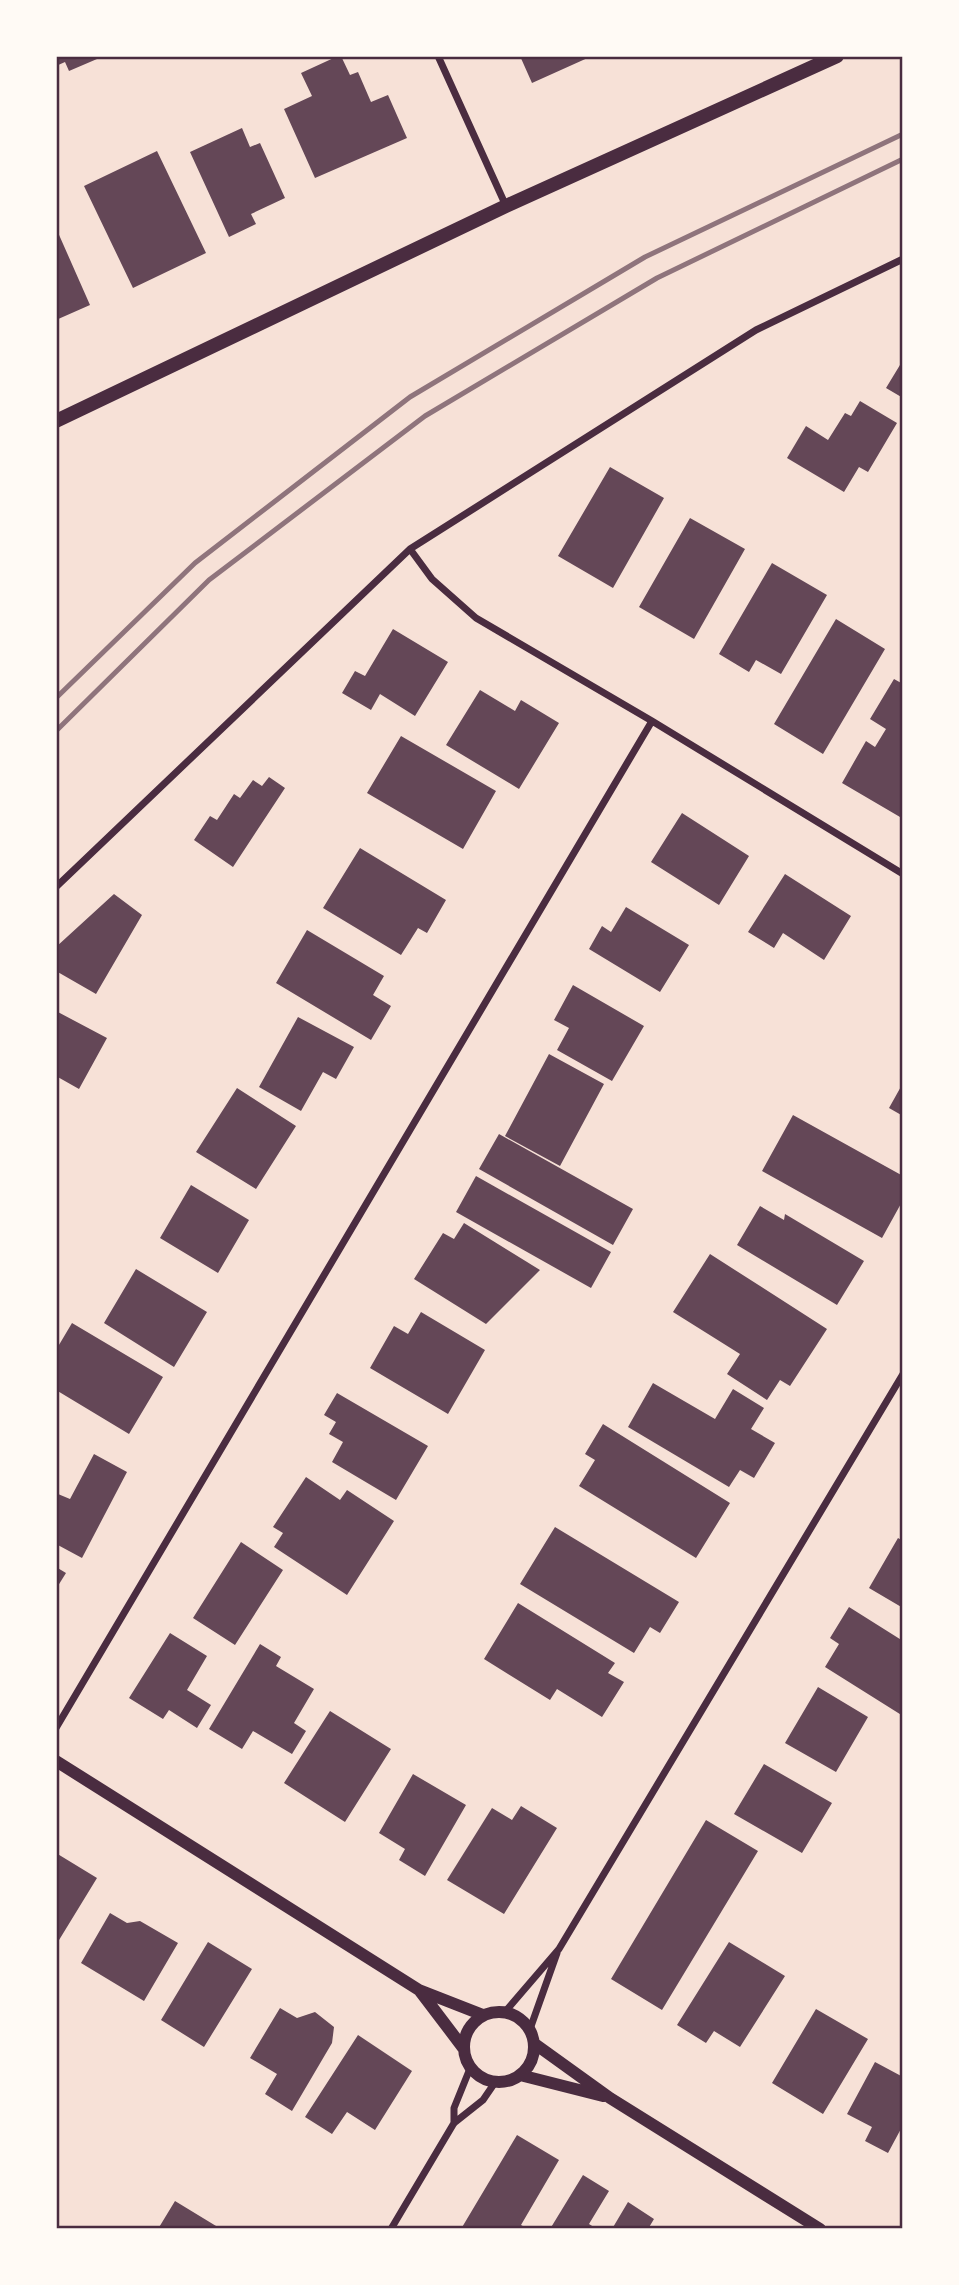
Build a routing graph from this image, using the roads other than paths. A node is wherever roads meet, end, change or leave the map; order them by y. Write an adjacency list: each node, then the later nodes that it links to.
1 (438, 56): 3 (street)
2 (837, 56): 3 (main road)
3 (506, 206): 5 (main road)
4 (903, 260): 6 (street)
5 (56, 421)
6 (410, 549): 7 (street); 9 (street)
7 (652, 721): 8 (street); 11 (street)
8 (903, 874)
9 (56, 887)
10 (903, 1374): 13 (street)
11 (56, 1728)
12 (56, 1761): 14 (street)
13 (559, 1949): 15 (street); 17 (street)
14 (419, 1990): 16 (street); 19 (street)
15 (504, 2012): 16 (street); 17 (street)
16 (483, 2015): 19 (street)
17 (530, 2029): 18 (street)
18 (535, 2044): 21 (street); 23 (street)
19 (464, 2049): 20 (street)
20 (471, 2066): 22 (street); 24 (street)
21 (520, 2075): 22 (street); 23 (street)
22 (496, 2081): 24 (street)
23 (610, 2098): 26 (street)
24 (454, 2123): 25 (street)
25 (391, 2229)
26 (820, 2229)

